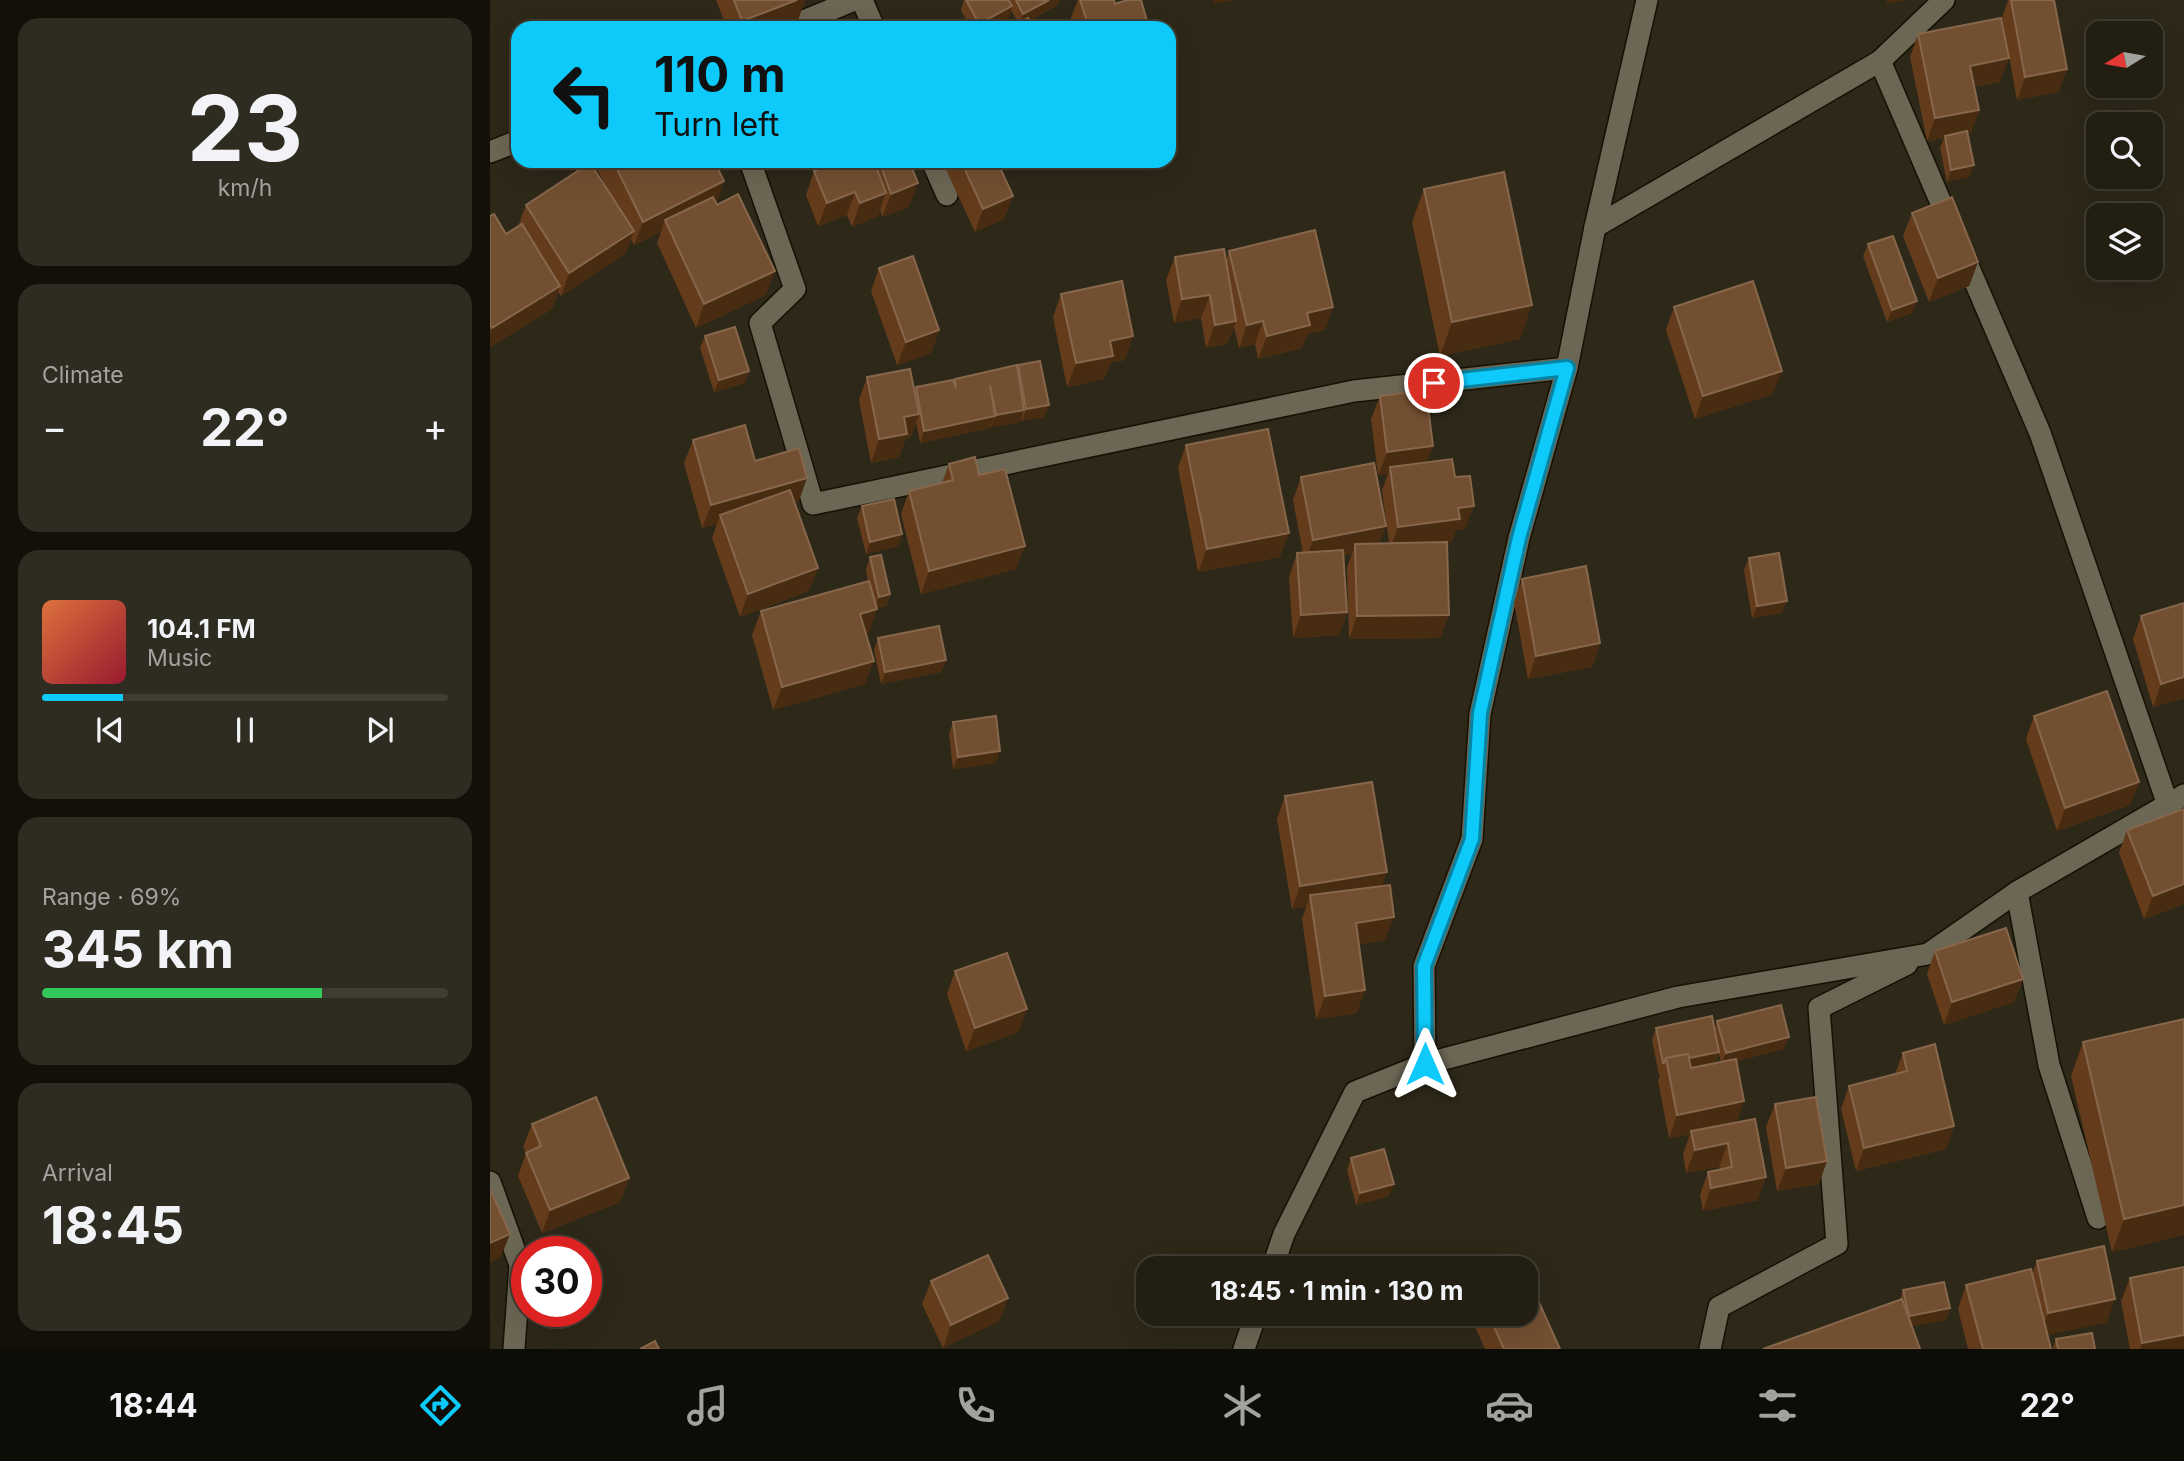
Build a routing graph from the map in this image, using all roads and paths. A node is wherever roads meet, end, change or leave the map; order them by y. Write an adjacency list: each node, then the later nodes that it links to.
1 (854, 0): 5 (street)
2 (862, 0): 6 (street)
3 (1647, 0): 13 (street)
4 (1944, 0): 7 (street)
5 (804, 21)
6 (871, 21)
7 (1880, 61): 13 (street); 15 (street)
8 (511, 144): 9 (street)
9 (490, 152)
10 (752, 168): 14 (street)
11 (935, 168): 12 (street)
12 (947, 195)
13 (1595, 227): 14 (street)
14 (1567, 368): 18 (street)
15 (2176, 800): 16 (street)
16 (2017, 892): 17 (street); 20 (street)
17 (1928, 954): 18 (street); 25 (street)
18 (1425, 1064): 21 (street)
19 (490, 1182): 23 (street)
20 (2098, 1218)
21 (1276, 1256)
22 (1252, 1326): 24 (street)
23 (514, 1349)
24 (1244, 1349)
25 (1710, 1349)

